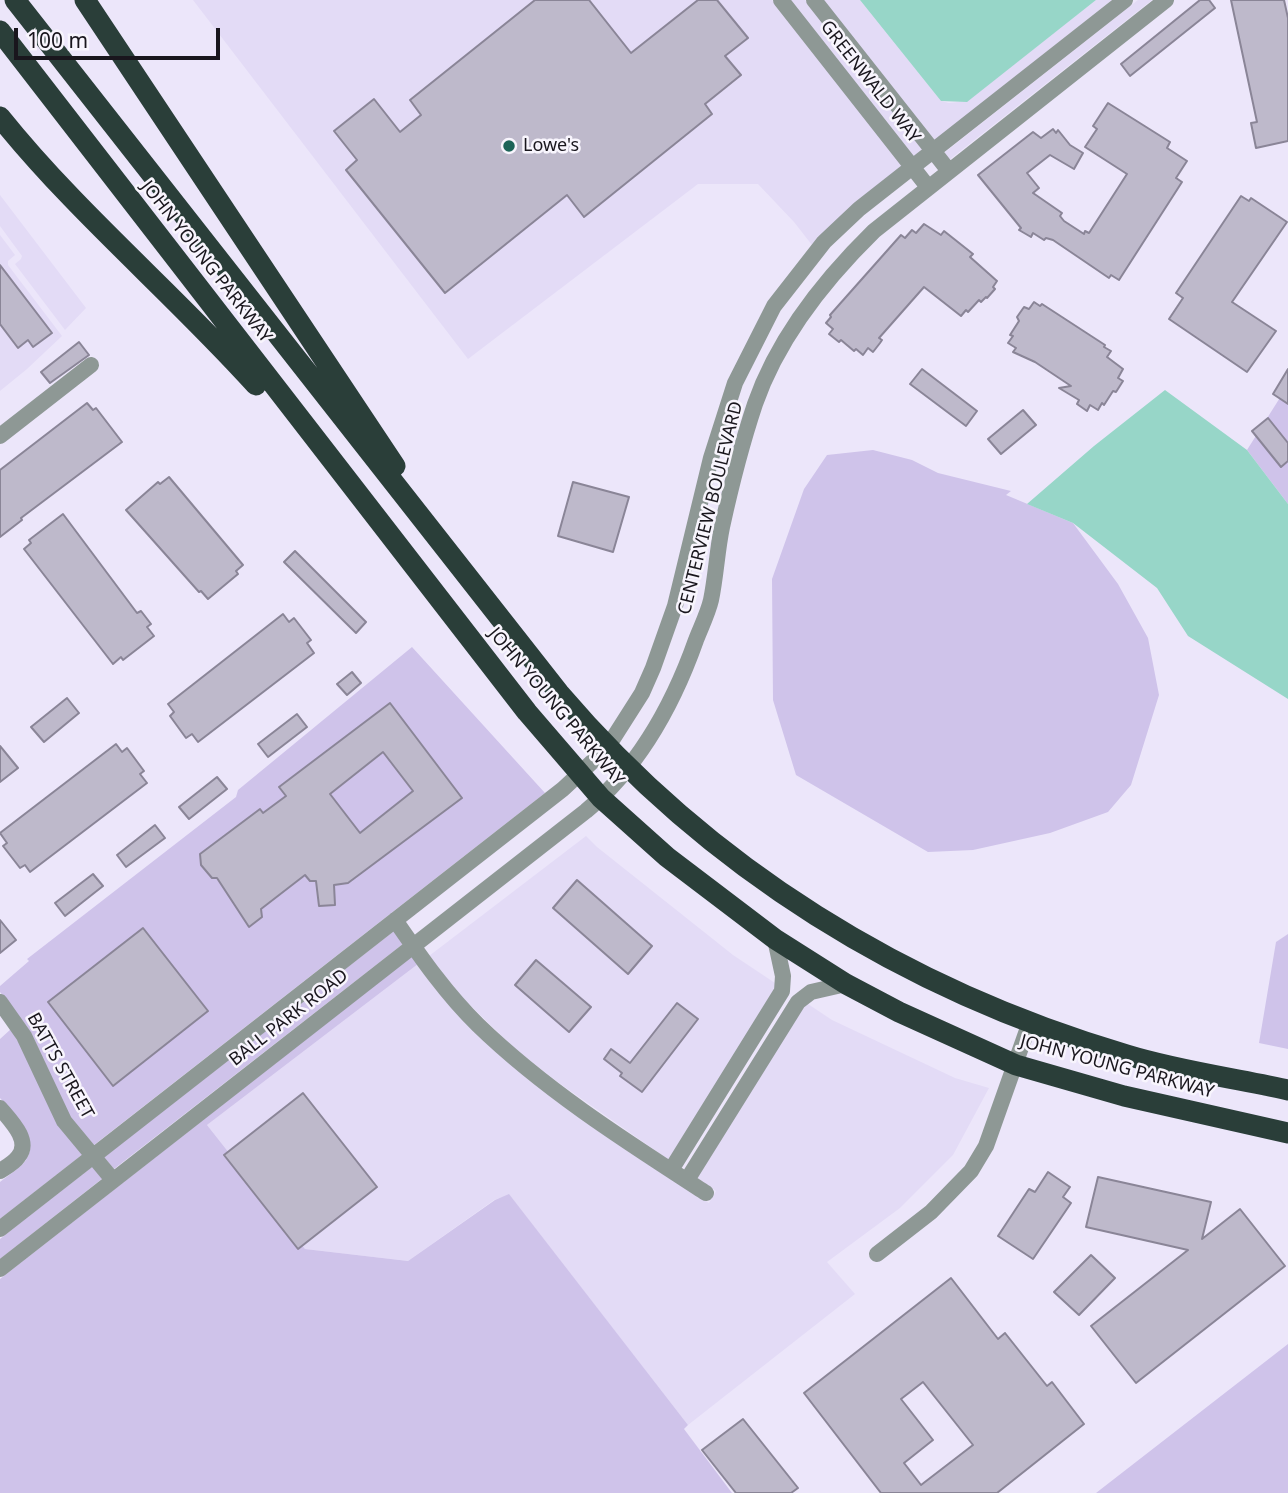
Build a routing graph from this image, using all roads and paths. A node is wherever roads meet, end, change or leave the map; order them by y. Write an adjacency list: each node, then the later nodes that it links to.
1 (15, 0): 18 (highway, JOHN YOUNG PARKWAY)
2 (85, 0): 18 (highway)
3 (781, 0): 10 (street, GREENWALD WAY)
4 (814, 0): 9 (street, GREENWALD WAY)
5 (1125, 0): 9 (street)
6 (1166, 0): 11 (street, CENTERVIEW BOULEVARD)
7 (0, 31): 14 (highway, JOHN YOUNG PARKWAY)
8 (0, 117): 14 (highway)
9 (933, 151): 10 (street, CENTERVIEW BOULEVARD); 11 (street, GREENWALD WAY)
10 (912, 167): 12 (street, GREENWALD WAY); 17 (street, CENTERVIEW BOULEVARD)
11 (949, 171): 12 (street, CENTERVIEW BOULEVARD)
12 (928, 187): 16 (street, CENTERVIEW BOULEVARD)
13 (91, 365): 15 (street)
14 (305, 428): 21 (highway, JOHN YOUNG PARKWAY)
15 (0, 436)
16 (743, 446): 17 (street); 20 (street, CENTERVIEW BOULEVARD)
17 (711, 458): 19 (street, CENTERVIEW BOULEVARD)
18 (477, 591): 19 (highway, JOHN YOUNG PARKWAY)
19 (607, 748): 20 (highway, JOHN YOUNG PARKWAY); 21 (street, CENTERVIEW BOULEVARD)
20 (629, 768): 22 (street, CENTERVIEW BOULEVARD); 28 (highway, JOHN YOUNG PARKWAY)
21 (580, 774): 22 (highway, JOHN YOUNG PARKWAY); 23 (street, BALL PARK ROAD)
22 (601, 798): 24 (highway, JOHN YOUNG PARKWAY); 25 (street, BALL PARK ROAD)
23 (395, 920): 25 (street); 35 (street, BALL PARK ROAD)
24 (775, 939): 26 (highway, JOHN YOUNG PARKWAY); 29 (street)
25 (413, 946): 36 (street); 38 (street, BALL PARK ROAD)
26 (846, 984): 30 (street); 31 (highway, JOHN YOUNG PARKWAY)
27 (2, 1008): 35 (street, BATTS STREET)
28 (1030, 1022): 31 (street); 32 (highway, JOHN YOUNG PARKWAY)
29 (759, 1030): 30 (street); 36 (street)
30 (774, 1038): 39 (street)
31 (1016, 1065): 34 (highway, JOHN YOUNG PARKWAY); 42 (street)
32 (1288, 1090)
33 (0, 1108): 37 (street)
34 (1288, 1133)
35 (94, 1155): 38 (street, BATTS STREET); 41 (street, BALL PARK ROAD)
36 (671, 1170): 39 (street)
37 (0, 1171)
38 (113, 1180): 43 (street, BALL PARK ROAD)
39 (687, 1180): 40 (street)
40 (706, 1193)
41 (0, 1229)
42 (877, 1254)
43 (0, 1269)

